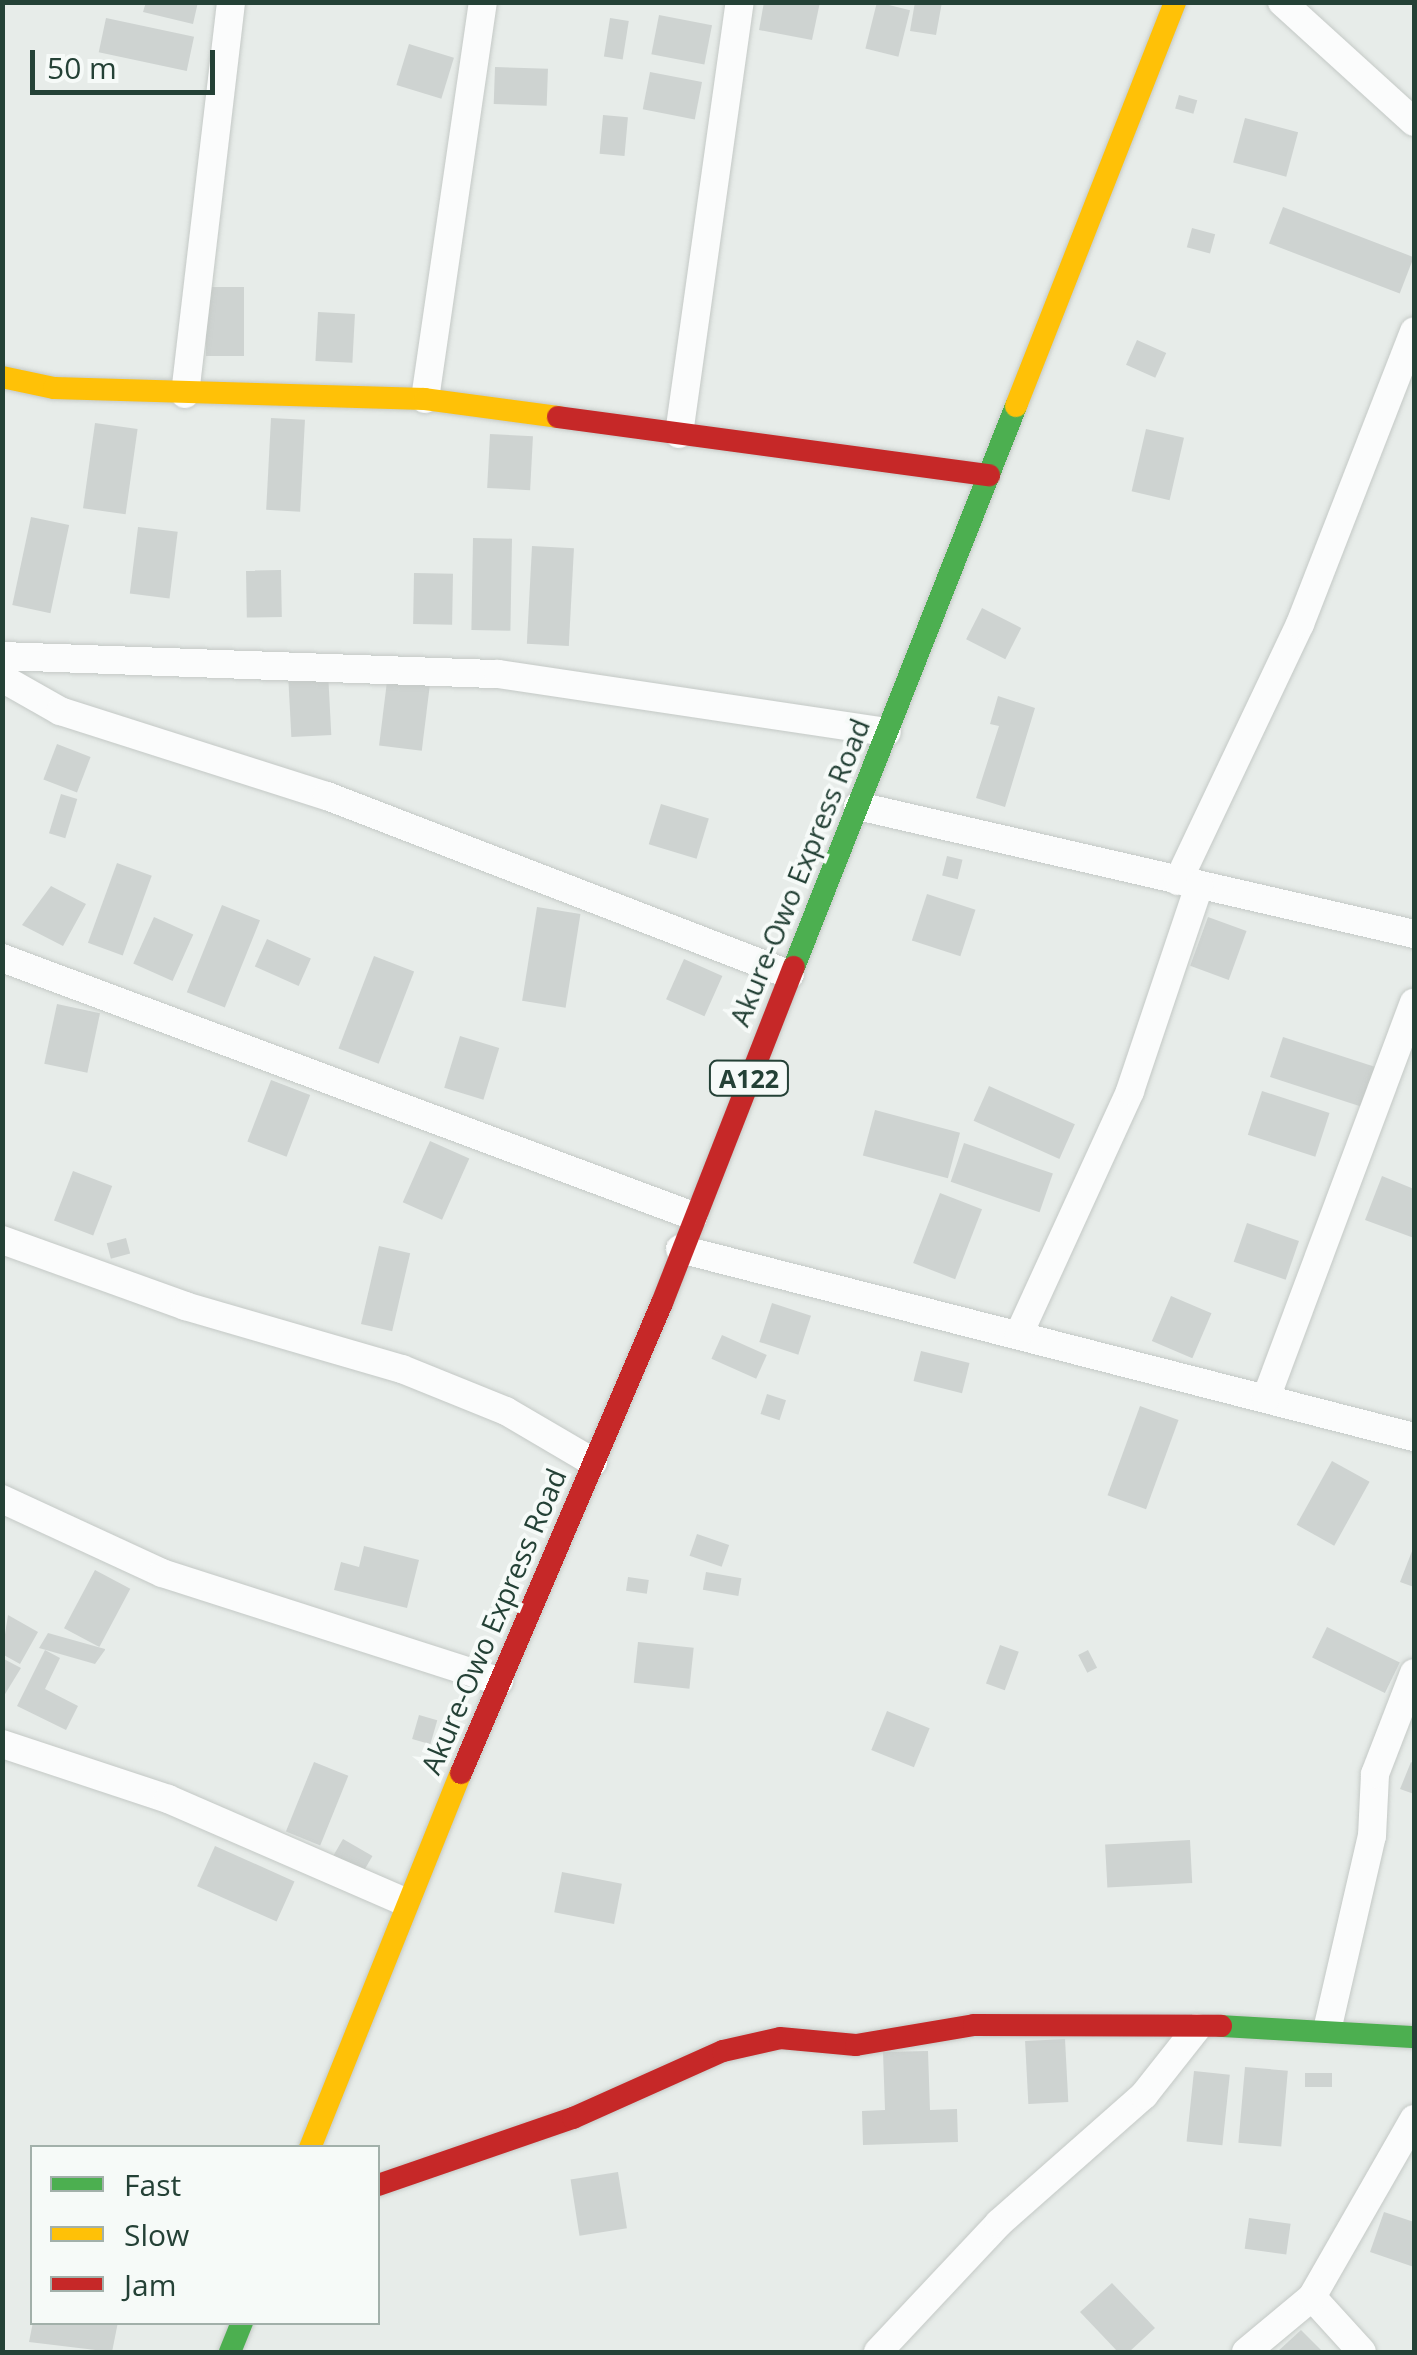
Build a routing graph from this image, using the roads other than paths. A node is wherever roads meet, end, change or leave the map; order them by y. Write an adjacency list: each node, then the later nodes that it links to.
1 (231, 2): 9 (street)
2 (484, 2): 10 (street)
3 (740, 2): 11 (street)
4 (1175, 2): 12 (main road, Akure-Owo Express Road / A122)
5 (1282, 2): 6 (street)
6 (1414, 122)
7 (1414, 331): 17 (street)
8 (2, 377): 9 (main road)
9 (185, 394): 10 (main road)
10 (426, 398): 11 (main road)
11 (679, 434): 12 (main road)
12 (990, 476): 15 (main road, Akure-Owo Express Road / A122)
13 (2, 656): 15 (street)
14 (2, 678): 20 (street)
15 (887, 732): 16 (main road, Akure-Owo Express Road / A122)
16 (858, 806): 17 (street); 20 (main road, Akure-Owo Express Road / A122)
17 (1189, 884): 18 (street); 25 (street)
18 (1414, 934)
19 (2, 958): 22 (street)
20 (790, 976): 22 (main road, Akure-Owo Express Road / A122)
21 (1414, 1003): 26 (street)
22 (693, 1216): 24 (main road, Akure-Owo Express Road / A122)
23 (2, 1240): 28 (street)
24 (680, 1249): 25 (street); 28 (main road, Akure-Owo Express Road / A122)
25 (1019, 1334): 26 (street)
26 (1266, 1398): 27 (street)
27 (1414, 1438)
28 (594, 1462): 31 (main road, Akure-Owo Express Road / A122)
29 (2, 1499): 31 (street)
30 (1414, 1673): 34 (street)
31 (500, 1681): 33 (main road, Akure-Owo Express Road / A122)
32 (2, 1744): 33 (street)
33 (405, 1902): 38 (main road, Akure-Owo Express Road / A122)
34 (1328, 2026): 35 (main road); 36 (main road)
35 (1197, 2028): 39 (main road); 43 (street)
36 (1414, 2037)
37 (1414, 2119): 40 (street)
38 (311, 2145)
39 (380, 2184)
40 (1312, 2297): 44 (street); 45 (street)
41 (241, 2325): 42 (main road)
42 (230, 2352)
43 (878, 2352)
44 (1246, 2352)
45 (1362, 2352)

